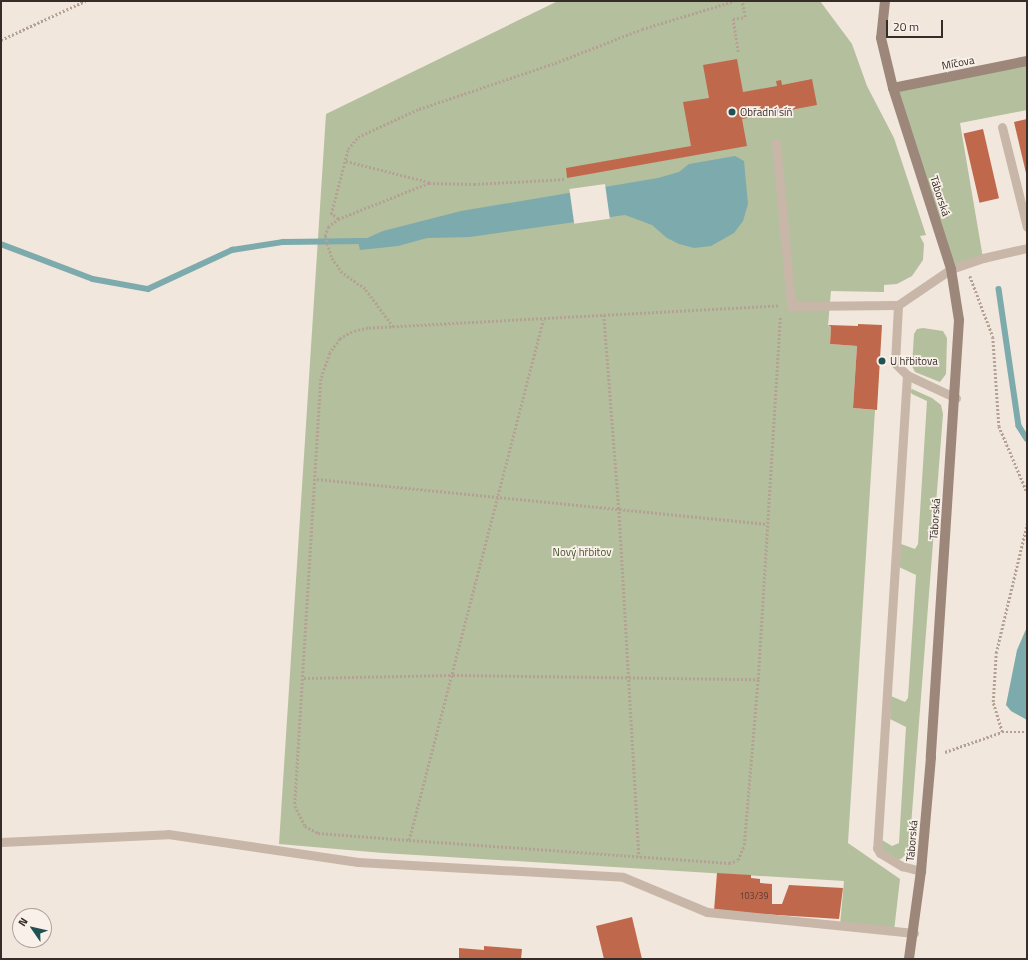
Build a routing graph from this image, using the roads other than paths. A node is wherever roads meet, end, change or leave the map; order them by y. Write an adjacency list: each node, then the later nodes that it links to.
1 (885, 1): 3 (street, Táborská)
2 (1027, 61): 3 (street, Míčova)
3 (893, 88): 8 (street, Táborská)
4 (1002, 127): 6 (lane)
5 (776, 143): 9 (lane)
6 (1027, 227)
7 (1027, 248): 8 (lane)
8 (952, 269): 9 (lane); 11 (street, Táborská)
9 (898, 305): 10 (lane)
10 (907, 375): 11 (lane); 13 (lane)
11 (956, 398): 13 (street, Táborská)
12 (1, 842): 14 (lane)
13 (921, 871): 14 (street, Táborská)
14 (914, 932): 15 (street, Táborská)
15 (909, 959)

